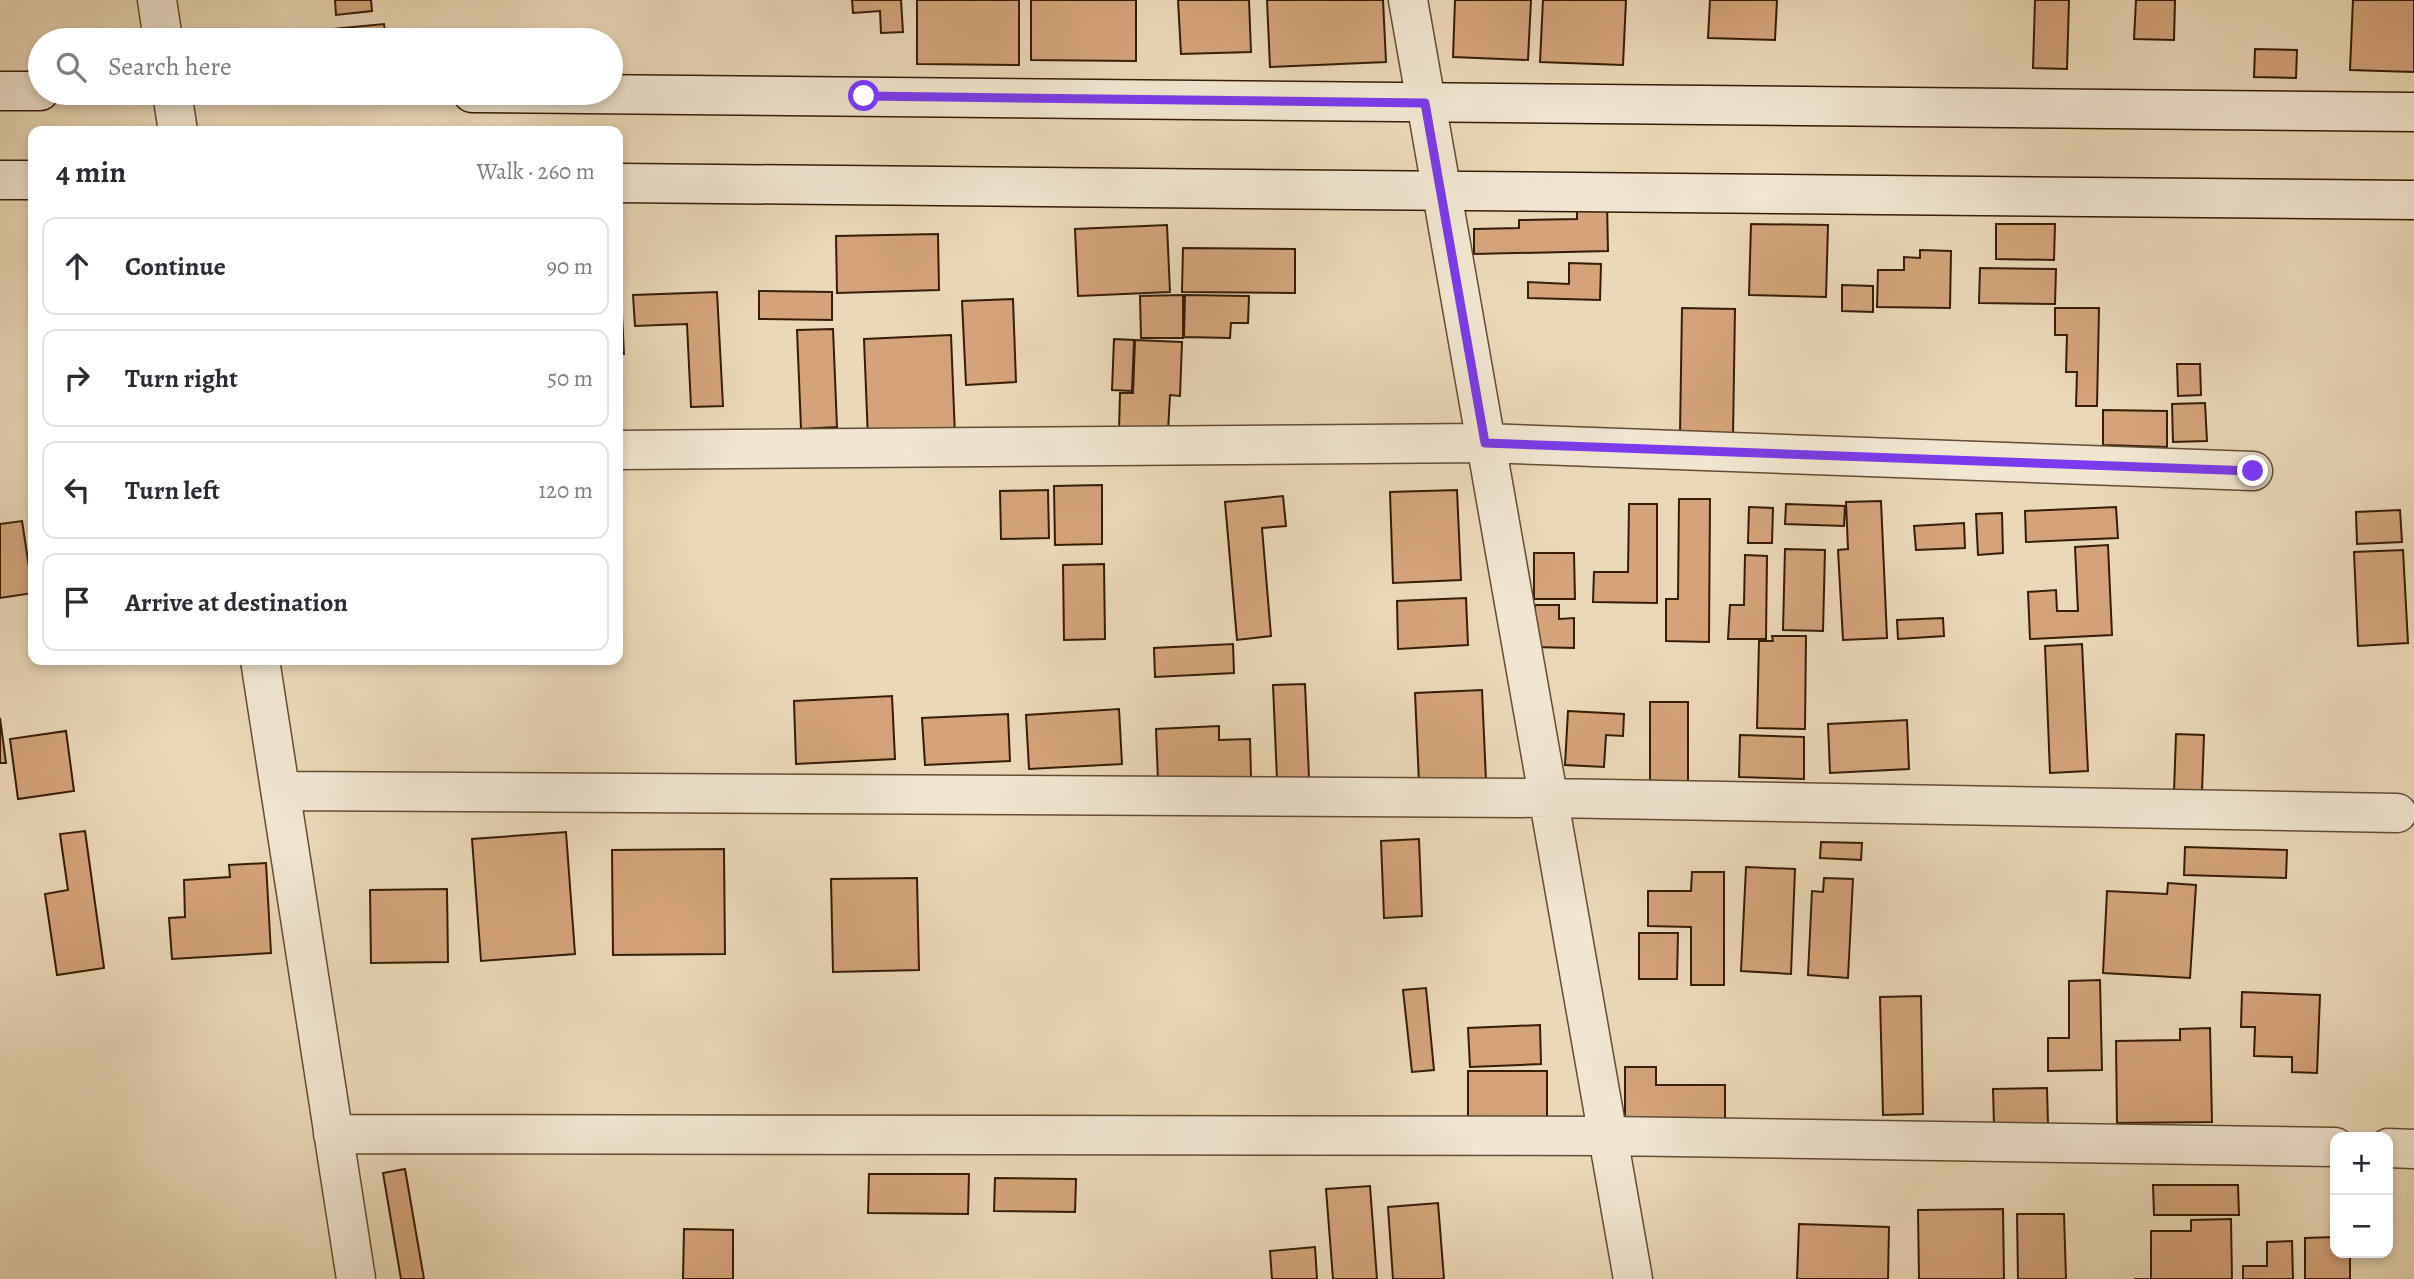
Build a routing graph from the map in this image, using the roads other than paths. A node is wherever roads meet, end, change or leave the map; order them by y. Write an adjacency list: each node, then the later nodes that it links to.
1 (156, 0): 3 (street)
2 (1408, 0): 7 (street)
3 (161, 28)
4 (0, 91): 5 (street)
5 (28, 91)
6 (623, 95): 7 (street)
7 (1425, 103): 9 (street); 14 (street)
8 (174, 105): 10 (street)
9 (2414, 111)
10 (177, 126)
11 (0, 180): 12 (street)
12 (28, 180)
13 (623, 183): 14 (street)
14 (1441, 192): 15 (street); 16 (street)
15 (2414, 200)
16 (1485, 443): 17 (street); 18 (street); 21 (street)
17 (623, 450)
18 (2253, 471)
19 (261, 665): 20 (street)
20 (281, 792): 21 (street); 23 (street)
21 (1548, 798): 22 (street); 24 (street)
22 (2397, 813)
23 (333, 1135): 24 (street); 28 (street)
24 (1608, 1136): 25 (street); 29 (street)
25 (2330, 1147)
26 (2393, 1148): 27 (street)
27 (2414, 1149)
28 (356, 1279)
29 (1633, 1279)

